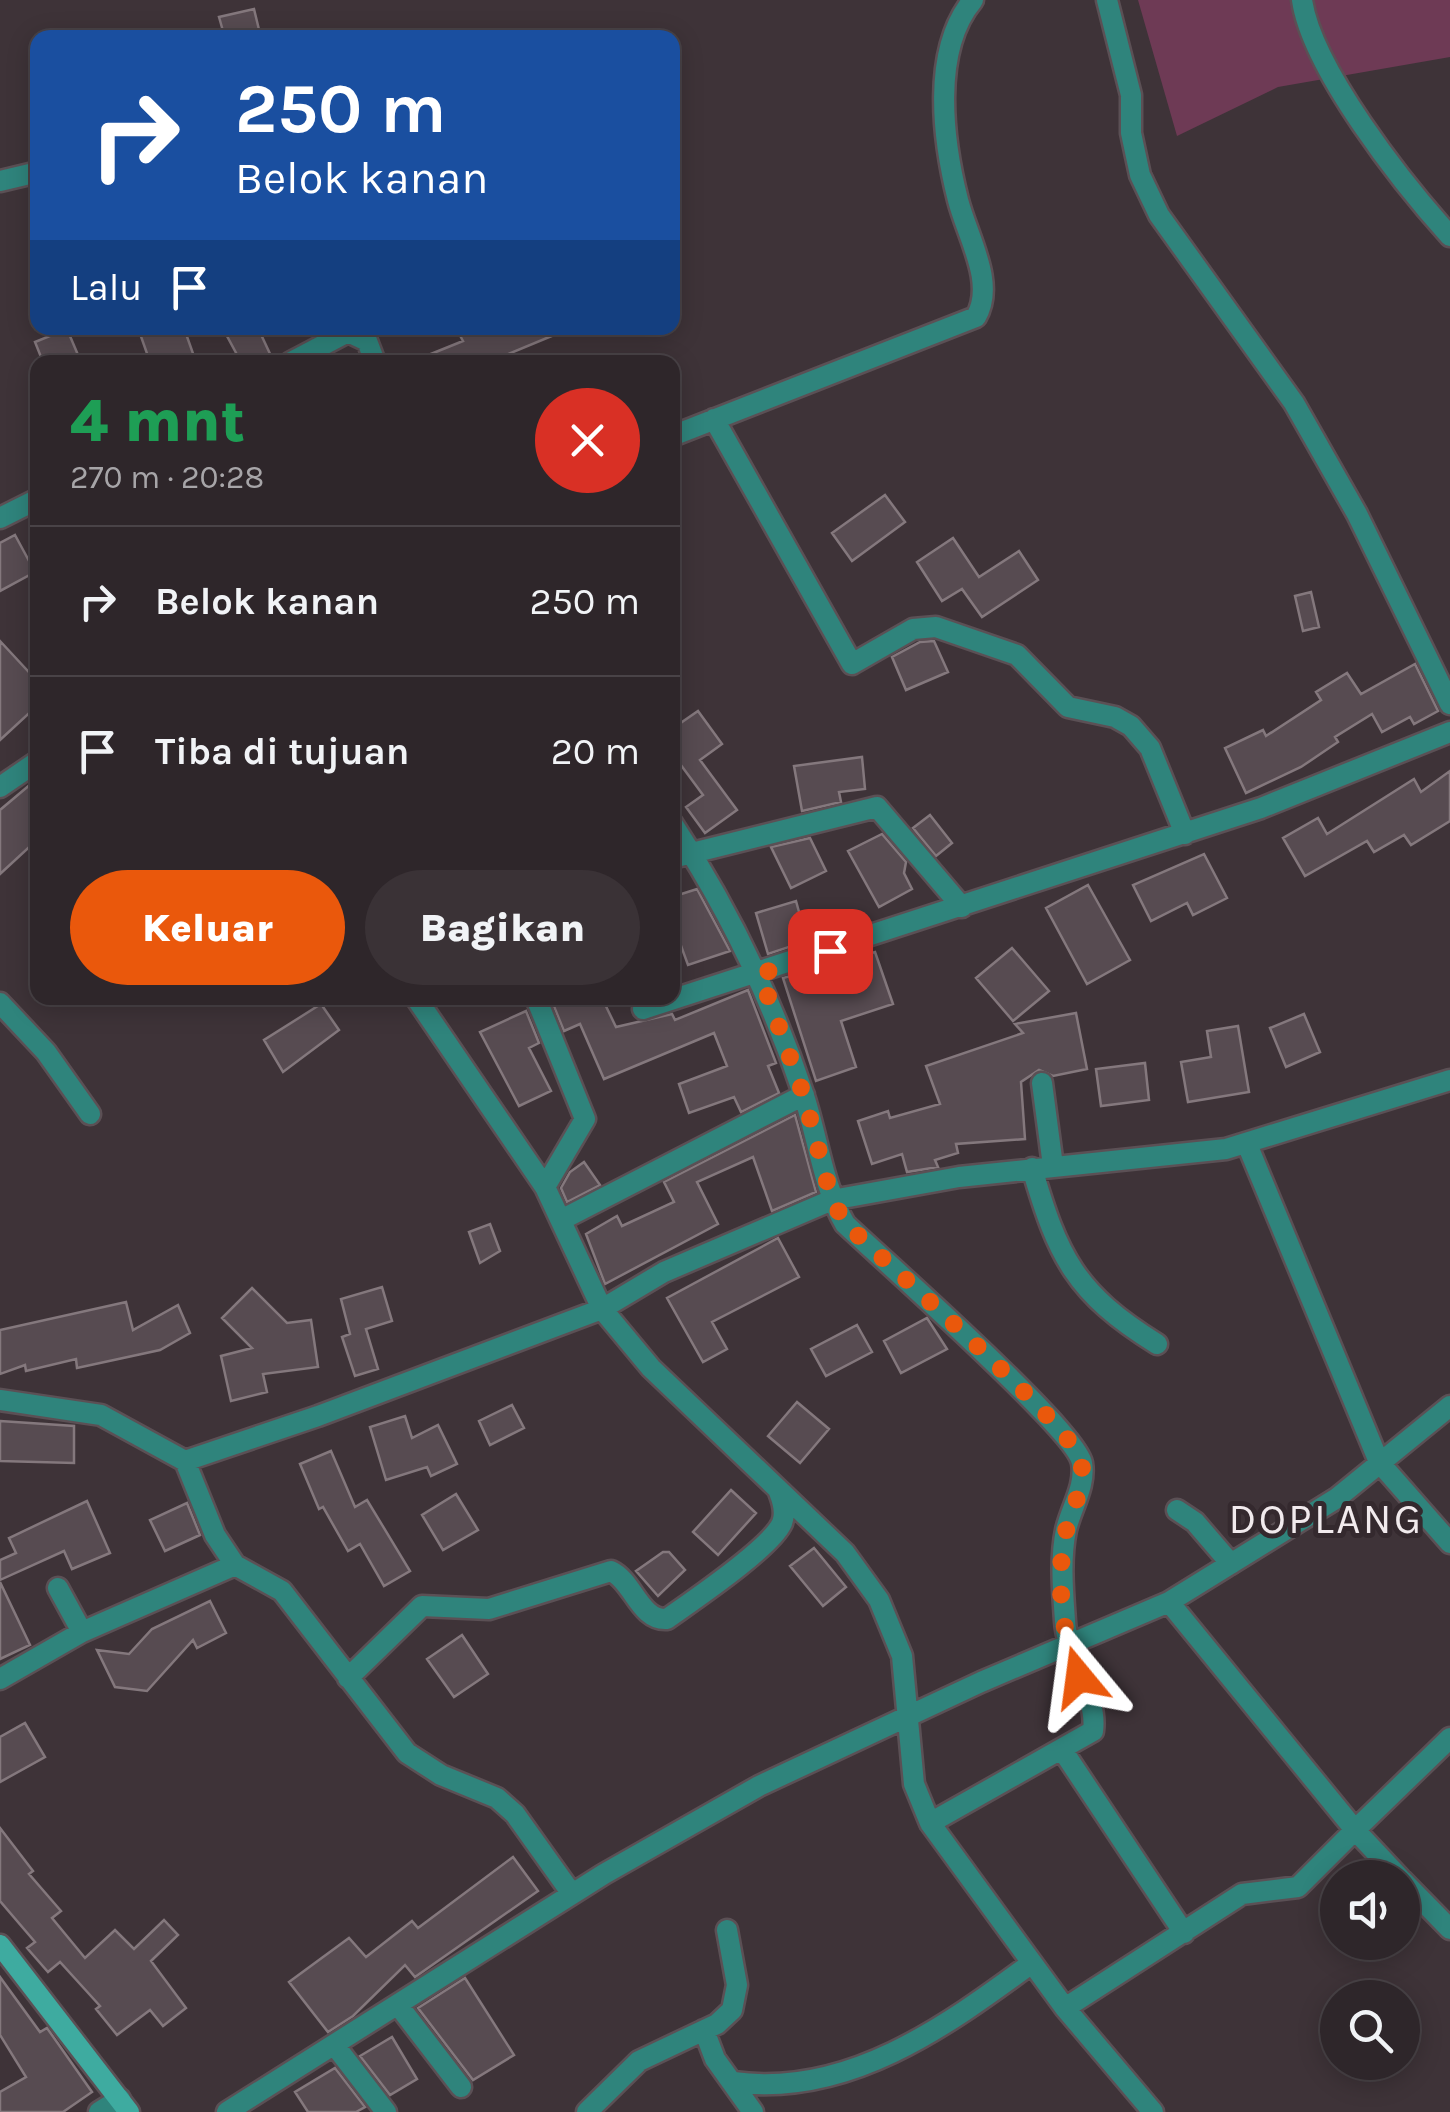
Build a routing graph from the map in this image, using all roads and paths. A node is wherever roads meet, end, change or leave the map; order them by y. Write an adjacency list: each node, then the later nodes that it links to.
1 (973, 0): 9 (street)
2 (1107, 0): 13 (street)
3 (1302, 0): 6 (street)
4 (30, 174): 5 (street)
5 (0, 182)
6 (1450, 236)
7 (342, 335): 8 (street)
8 (304, 355)
9 (714, 419): 10 (street); 17 (street)
10 (680, 433)
11 (30, 503): 12 (street)
12 (0, 518)
13 (1450, 704)
14 (1450, 732): 17 (street)
15 (30, 766): 16 (street)
16 (0, 787)
17 (1185, 834): 19 (street)
18 (682, 854): 19 (street); 20 (street)
19 (962, 907): 20 (street)
20 (756, 968): 21 (street); 29 (street)
21 (680, 996)
22 (0, 1002): 30 (street)
23 (421, 1005): 34 (street)
24 (539, 1005): 34 (street)
25 (654, 1005): 26 (street)
26 (643, 1009)
27 (1450, 1080): 31 (street)
28 (1042, 1083): 32 (street)
29 (804, 1096): 35 (street); 36 (street)
30 (90, 1114)
31 (1247, 1144): 32 (street); 42 (street)
32 (1054, 1166): 33 (street)
33 (1032, 1168): 35 (street); 38 (street)
34 (545, 1187): 36 (street)
35 (832, 1200): 37 (street); 51 (street)
36 (562, 1219): 37 (street)
37 (602, 1309): 41 (street); 43 (street)
38 (1157, 1344)
39 (0, 1400): 41 (street)
40 (1450, 1406): 42 (street)
41 (186, 1461): 47 (street)
42 (1380, 1462): 45 (street); 46 (street)
43 (780, 1492): 52 (street); 54 (street)
44 (1177, 1510): 46 (street)
45 (1450, 1543)
46 (1230, 1564): 49 (street)
47 (235, 1565): 50 (street); 52 (street)
48 (58, 1588): 50 (street)
49 (1170, 1602): 51 (street); 58 (street)
50 (82, 1632): 53 (street)
51 (1066, 1646): 54 (street); 56 (street)
52 (348, 1678): 60 (street)
53 (0, 1679)
54 (906, 1716): 57 (street); 60 (street)
55 (1450, 1738): 58 (street)
56 (1063, 1751): 57 (street); 64 (street)
57 (930, 1823): 66 (street)
58 (1355, 1830): 59 (street); 64 (street)
59 (1384, 1860)
60 (572, 1894): 67 (street)
61 (1420, 1897): 62 (street)
62 (1450, 1929)
63 (727, 1930): 69 (street)
64 (1184, 1933): 68 (street)
65 (0, 1944): 73 (street)
66 (1032, 1963): 68 (street); 71 (street)
67 (398, 2005): 70 (street); 72 (street)
68 (1065, 2008): 79 (street)
69 (704, 2030): 71 (street); 77 (street)
70 (336, 2047): 75 (street); 76 (street)
71 (733, 2082): 78 (street)
72 (461, 2087)
73 (125, 2105): 74 (street)
74 (99, 2112)
75 (227, 2112)
76 (386, 2112)
77 (587, 2112)
78 (752, 2112)
79 (1154, 2112)

